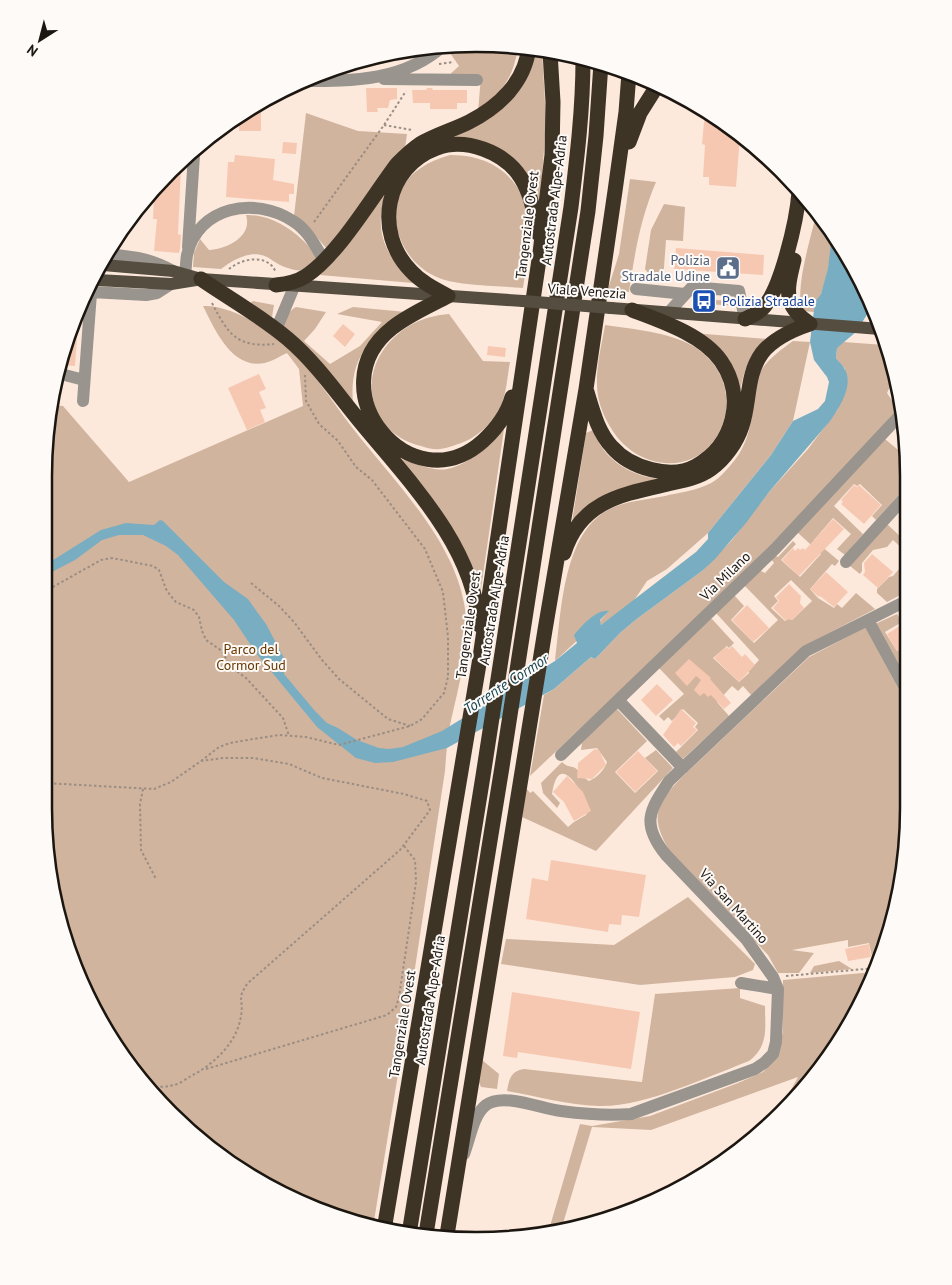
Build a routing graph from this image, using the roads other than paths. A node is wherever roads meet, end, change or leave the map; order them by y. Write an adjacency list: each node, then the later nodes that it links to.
1 (430, 55): 6 (street)
2 (527, 56): 18 (highway)
3 (550, 59): 15 (highway, Tangenziale Ovest)
4 (583, 66): 56 (highway, Autostrada Alpe-Adria)
5 (600, 71): 57 (highway)
6 (369, 79): 7 (street); 8 (street)
7 (326, 80)
8 (477, 80)
9 (628, 81): 12 (highway)
10 (653, 92): 12 (highway)
11 (194, 161): 17 (street)
12 (615, 191): 39 (highway)
13 (798, 202): 32 (highway)
14 (807, 212): 33 (highway)
15 (540, 253): 28 (highway); 36 (highway, Tangenziale Ovest)
16 (115, 255): 20 (street, Viale Venezia)
17 (187, 255): 18 (street); 20 (street)
18 (324, 260): 23 (highway)
19 (108, 266): 20 (main road, Viale Venezia)
20 (176, 277): 21 (main road, Viale Venezia); 22 (main road, Viale Venezia); 26 (street)
21 (200, 279): 23 (main road, Viale Venezia); 35 (highway)
22 (101, 280)
23 (276, 285): 24 (main road, Viale Venezia)
24 (294, 287): 28 (main road, Viale Venezia); 35 (street)
25 (636, 289): 27 (street)
26 (95, 292)
27 (685, 294): 31 (street); 32 (street)
28 (448, 296): 30 (main road, Viale Venezia, bridge); 36 (highway)
29 (87, 309): 38 (street)
30 (632, 310): 31 (main road, Viale Venezia); 39 (highway)
31 (668, 312): 32 (main road, Viale Venezia)
32 (745, 319): 33 (main road, Viale Venezia)
33 (811, 324): 34 (main road, Viale Venezia); 44 (highway)
34 (873, 329)
35 (276, 330): 47 (highway)
36 (526, 350): 47 (highway, Tangenziale Ovest)
37 (65, 375): 38 (street)
38 (84, 380): 40 (street)
39 (586, 389): 44 (highway)
40 (83, 401)
41 (896, 420): 49 (street, Via Milano)
42 (900, 503): 43 (street)
43 (846, 562)
44 (550, 596): 54 (highway)
45 (900, 604): 46 (street, Via San Martino)
46 (868, 620): 48 (street); 51 (street, Via San Martino)
47 (479, 664): 55 (highway, Tangenziale Ovest)
48 (900, 679)
49 (618, 700): 50 (street, Via Milano); 51 (street)
50 (561, 755)
51 (683, 768): 53 (street, Via San Martino)
52 (742, 983): 53 (street)
53 (776, 983): 54 (street)
54 (459, 1166): 58 (highway)
55 (385, 1222)
56 (410, 1227)
57 (427, 1230)
58 (448, 1232)

